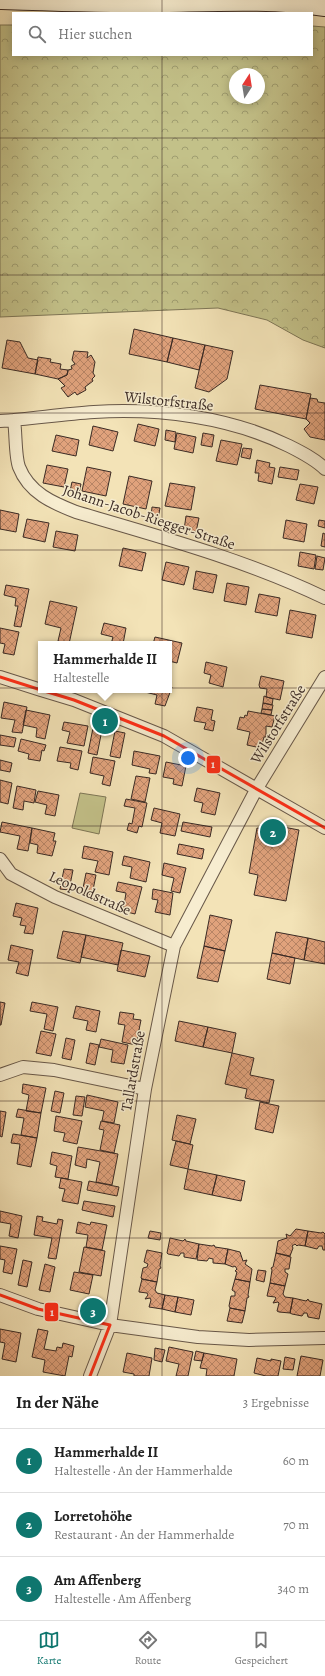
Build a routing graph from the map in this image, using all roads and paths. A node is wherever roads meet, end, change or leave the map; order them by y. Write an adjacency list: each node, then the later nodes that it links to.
1 (0, 1): 2 (main road)
2 (325, 8)
3 (14, 420): 4 (street, Wilstorfstraße); 5 (street, Wilstorfstraße); 6 (street, Johann-Jacob-Riegger-Straße)
4 (0, 421)
5 (325, 468)
6 (325, 598)
7 (325, 676): 11 (street, Wilstorfstraße)
8 (0, 677): 9 (street)
9 (38, 689)
10 (51, 693): 11 (street)
11 (257, 788): 12 (street); 14 (street, Tallardstraße)
12 (325, 828)
13 (0, 859): 14 (street, Leopoldstraße)
14 (174, 946): 16 (street, Tallardstraße)
15 (0, 1075): 16 (street)
16 (145, 1089): 18 (street, Tallardstraße)
17 (0, 1295): 18 (street)
18 (110, 1325): 19 (street); 20 (street, Tallardstraße)
19 (325, 1338)
20 (90, 1376)

